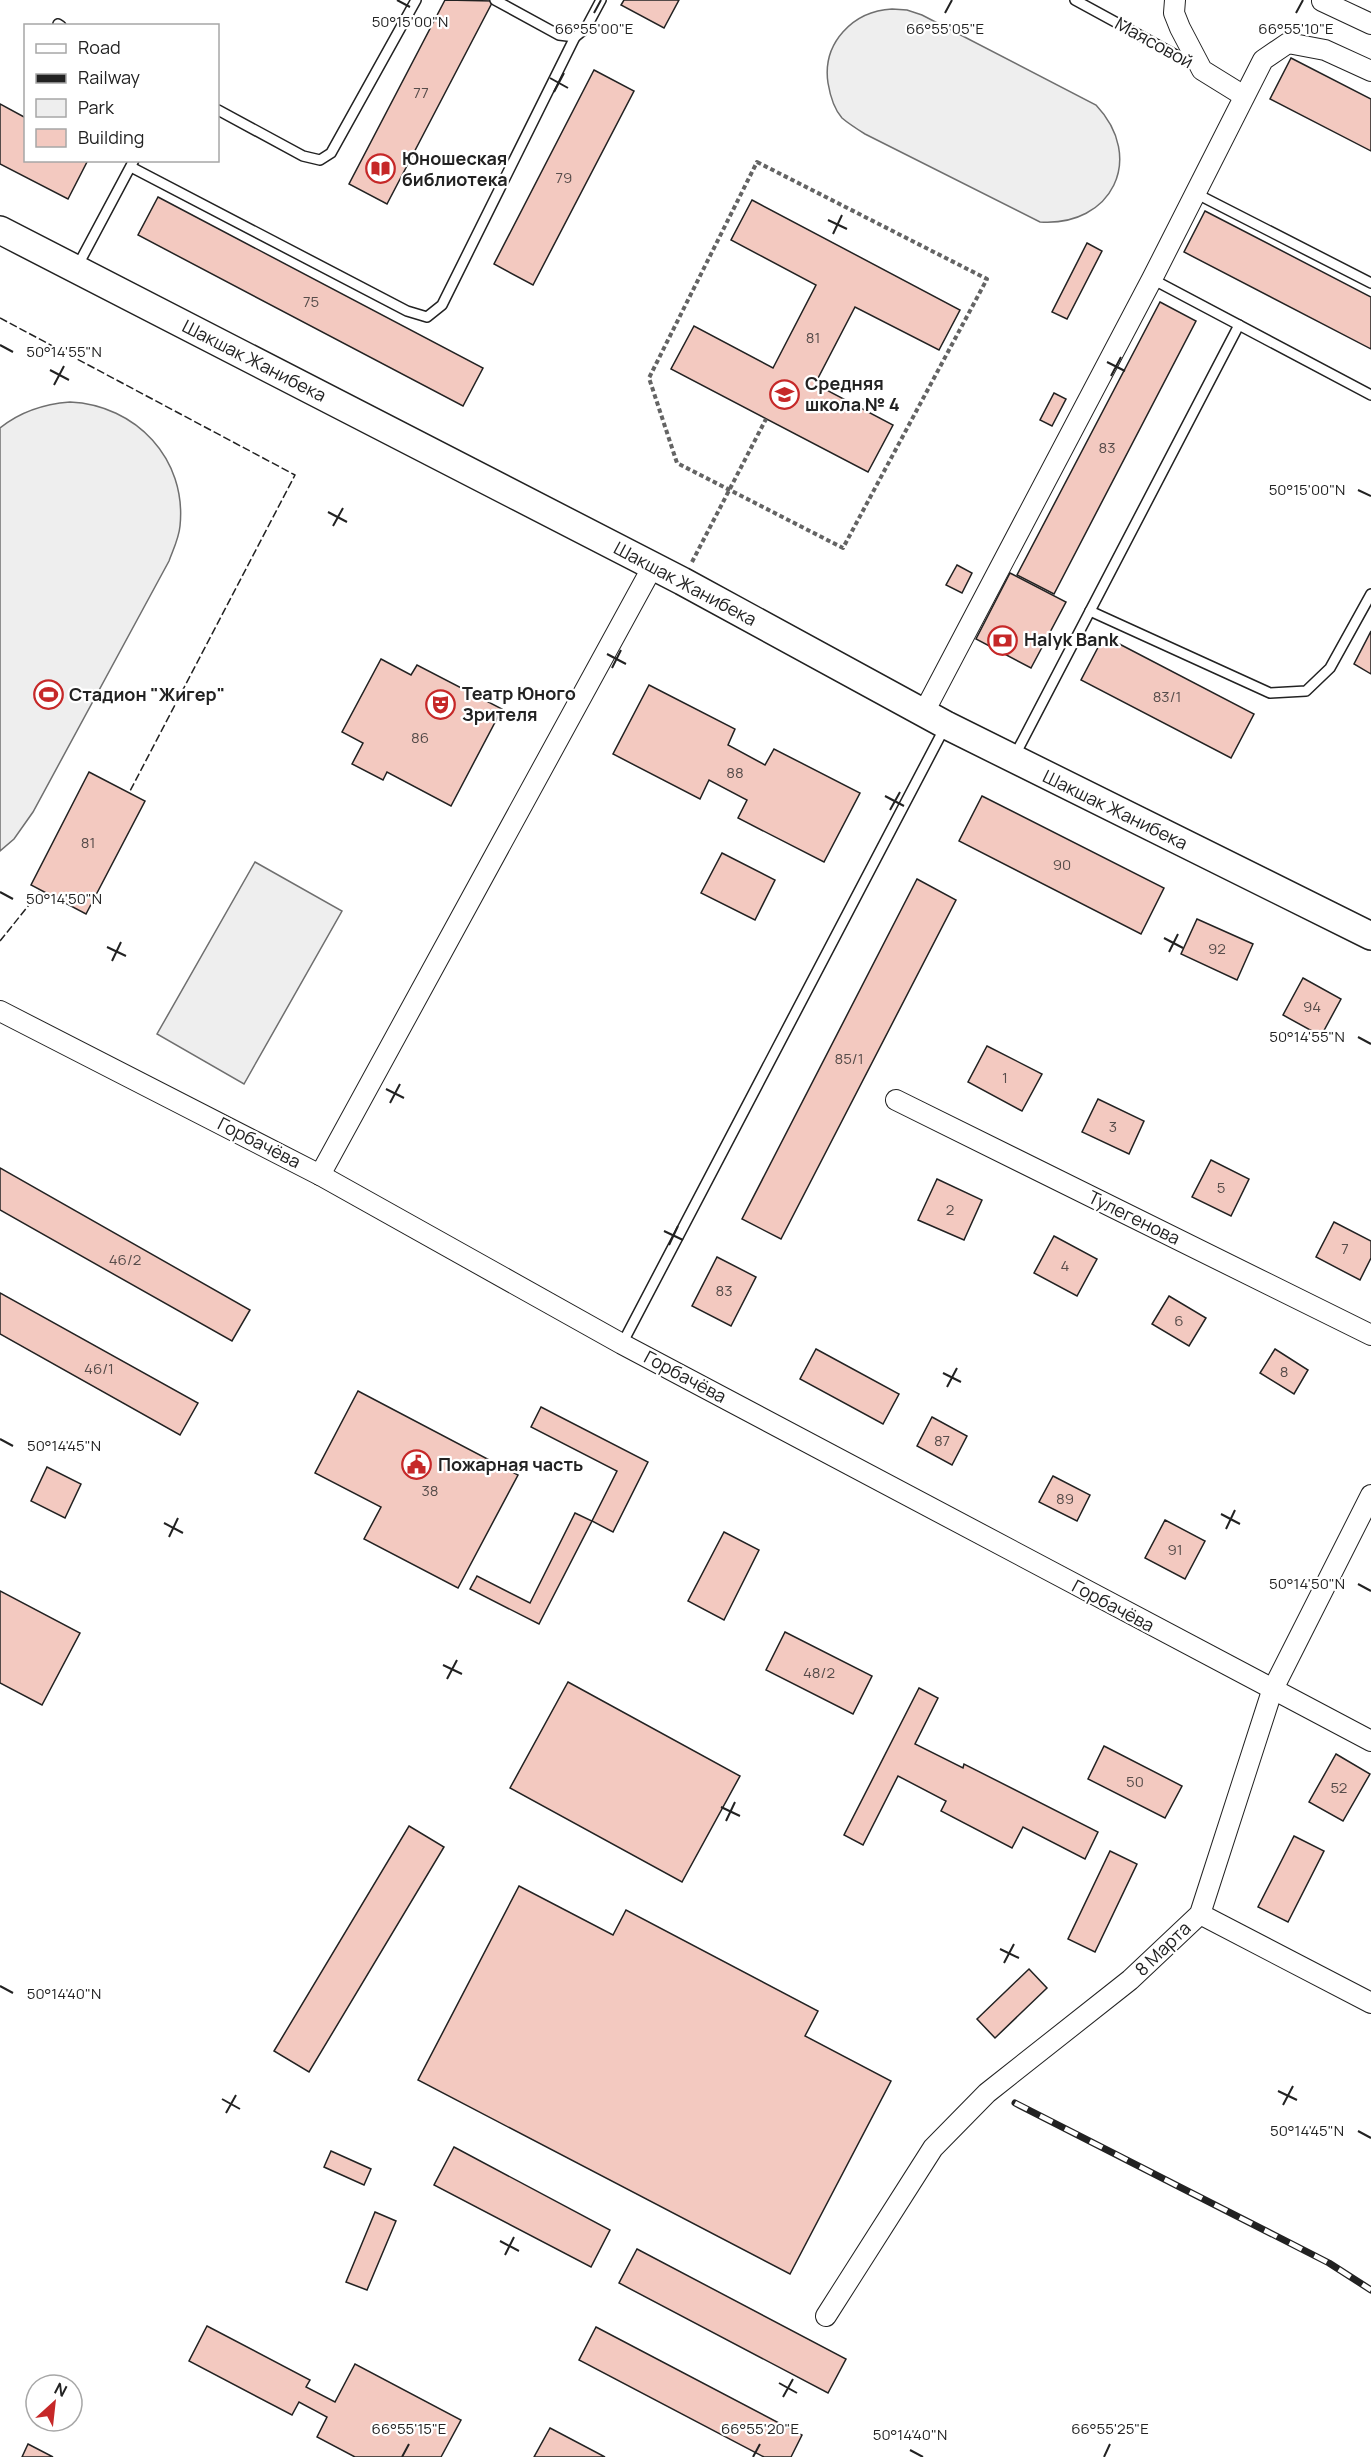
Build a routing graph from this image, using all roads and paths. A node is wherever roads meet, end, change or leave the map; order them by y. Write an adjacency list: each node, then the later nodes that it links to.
1 (416, 0): 12 (lane)
2 (495, 0): 8 (lane)
3 (601, 0): 8 (lane)
4 (1074, 0): 9 (lane, Маясовой)
5 (1175, 0): 9 (street)
6 (1322, 1): 7 (street)
7 (1371, 24)
8 (574, 37): 13 (lane)
9 (1202, 70): 11 (street)
10 (1371, 71): 11 (street)
11 (1244, 96): 14 (street)
12 (219, 111)
13 (132, 164): 16 (lane)
14 (1195, 193): 17 (street); 18 (lane)
15 (0, 230): 16 (main road, Шакшак Жанибека)
16 (76, 269): 23 (main road, Шакшак Жанибека)
17 (1152, 279): 19 (lane); 27 (street)
18 (1371, 283)
19 (1239, 326): 20 (lane); 26 (lane)
20 (1371, 395)
21 (766, 419): 22 (path)
22 (729, 490): 22 (path); 24 (path)
23 (653, 566): 24 (main road, Шакшак Жанибека); 32 (street)
24 (682, 581): 27 (main road, Шакшак Жанибека)
25 (1371, 594): 26 (lane)
26 (1090, 612): 28 (lane)
27 (935, 719): 28 (main road, Шакшак Жанибека); 34 (lane)
28 (1013, 759): 29 (main road, Шакшак Жанибека)
29 (1371, 936)
30 (0, 1011): 32 (street, Горбачёва)
31 (896, 1100): 33 (street, Тулегенова)
32 (320, 1174): 34 (street, Горбачёва)
33 (1371, 1335)
34 (622, 1344): 36 (street, Горбачёва)
35 (1371, 1495): 36 (street, 8 Марта)
36 (1272, 1690): 37 (street, Горбачёва); 38 (street, 8 Марта)
37 (1371, 1741)
38 (1200, 1914): 39 (street); 40 (street, 8 Марта)
39 (1371, 2003)
40 (826, 2316)

